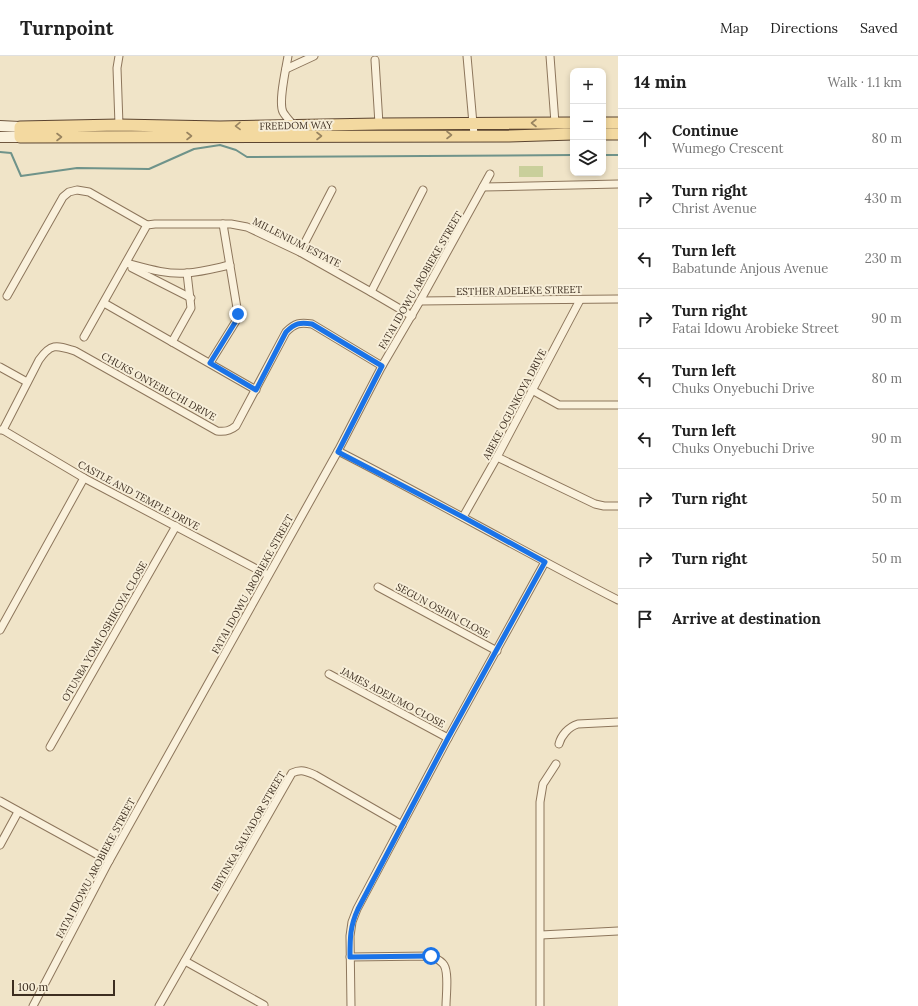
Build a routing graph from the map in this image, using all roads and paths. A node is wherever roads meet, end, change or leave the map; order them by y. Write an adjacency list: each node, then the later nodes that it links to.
1 (119, 56): 14 (street)
2 (288, 56): 7 (street)
3 (314, 56): 7 (street)
4 (467, 56): 8 (street)
5 (550, 56): 9 (street)
6 (375, 60): 13 (street)
7 (286, 68): 15 (street)
8 (473, 123): 9 (main road, FREEDOM WAY, one-way to 8); 13 (main road, FREEDOM WAY); 21 (street)
9 (555, 123): 10 (main road, FREEDOM WAY)
10 (570, 123)
11 (606, 123): 12 (main road)
12 (618, 123)
13 (379, 124): 15 (main road, FREEDOM WAY)
14 (119, 125): 15 (main road, FREEDOM WAY, one-way to 14); 17 (main road, FREEDOM WAY)
15 (293, 125)
16 (0, 126): 17 (street)
17 (20, 132): 21 (main road, FREEDOM WAY, one-way to 21); 22 (street)
18 (570, 134): 21 (main road, FREEDOM WAY)
19 (606, 134): 20 (main road)
20 (618, 134)
21 (474, 135)
22 (0, 137)
23 (490, 174): 25 (street, FATAI IDOWU AROBIEKE STREET)
24 (618, 184): 25 (street)
25 (483, 187): 39 (street, FATAI IDOWU AROBIEKE STREET)
26 (332, 190): 30 (street)
27 (423, 190): 34 (street)
28 (223, 224): 29 (street, MILLENIUM ESTATE); 30 (street, MILLENIUM ESTATE); 32 (street)
29 (147, 225): 31 (street); 35 (street)
30 (300, 252): 34 (street, MILLENIUM ESTATE)
31 (126, 264): 33 (street); 36 (street); 40 (street)
32 (230, 265): 33 (street); 44 (street)
33 (187, 274): 36 (street)
34 (371, 292): 41 (street, MILLENIUM ESTATE)
35 (7, 296)
36 (191, 298): 43 (street)
37 (618, 299): 38 (street, ESTHER ADELEKE STREET)
38 (580, 300): 39 (street, ESTHER ADELEKE STREET); 49 (street, ABEKE OGUNKOYA DRIVE)
39 (420, 301): 41 (street, FATAI IDOWU AROBIEKE STREET)
40 (104, 303): 42 (street); 43 (street)
41 (412, 316): 45 (street, FATAI IDOWU AROBIEKE STREET)
42 (84, 336)
43 (172, 342): 44 (street)
44 (210, 363): 48 (street)
45 (382, 366): 48 (street, CHUKS ONYEBUCHI DRIVE); 52 (street, FATAI IDOWU AROBIEKE STREET)
46 (0, 367): 47 (street)
47 (27, 382): 48 (street, CHUKS ONYEBUCHI DRIVE); 51 (street, CHUKS ONYEBUCHI DRIVE)
48 (256, 390)
49 (532, 390): 50 (street); 53 (street, ABEKE OGUNKOYA DRIVE)
50 (618, 405)
51 (1, 430): 54 (street, CASTLE AND TEMPLE DRIVE)
52 (338, 452): 56 (street); 59 (street, FATAI IDOWU AROBIEKE STREET)
53 (497, 457): 55 (street); 56 (street, ABEKE OGUNKOYA DRIVE)
54 (84, 478): 57 (street, CASTLE AND TEMPLE DRIVE); 62 (street)
55 (618, 506)
56 (463, 517): 58 (street)
57 (176, 526): 59 (street, CASTLE AND TEMPLE DRIVE); 68 (street, OTUNBA YOMI OSHIKOYA CLOSE)
58 (545, 562): 61 (street); 63 (street)
59 (268, 575): 74 (street, FATAI IDOWU AROBIEKE STREET)
60 (378, 587): 63 (street, SEGUN OSHIN CLOSE)
61 (618, 600)
62 (1, 626)
63 (497, 651): 66 (street)
64 (329, 674): 66 (street, JAMES ADEJUMO CLOSE)
65 (618, 722): 67 (street)
66 (448, 738): 72 (street)
67 (558, 744)
68 (50, 747)
69 (556, 764): 76 (street)
70 (0, 801): 71 (street)
71 (18, 812): 73 (street); 74 (street)
72 (402, 825): 77 (street); 78 (street, IBIYINKA SALVADOR STREET)
73 (0, 845)
74 (109, 861): 80 (street, FATAI IDOWU AROBIEKE STREET)
75 (618, 931): 76 (street)
76 (541, 935): 84 (street)
77 (350, 957): 82 (street); 83 (street)
78 (184, 961): 79 (street); 81 (street, IBIYINKA SALVADOR STREET)
79 (264, 1005)
80 (33, 1006)
81 (159, 1006)
82 (351, 1006)
83 (446, 1006)
84 (540, 1006)

